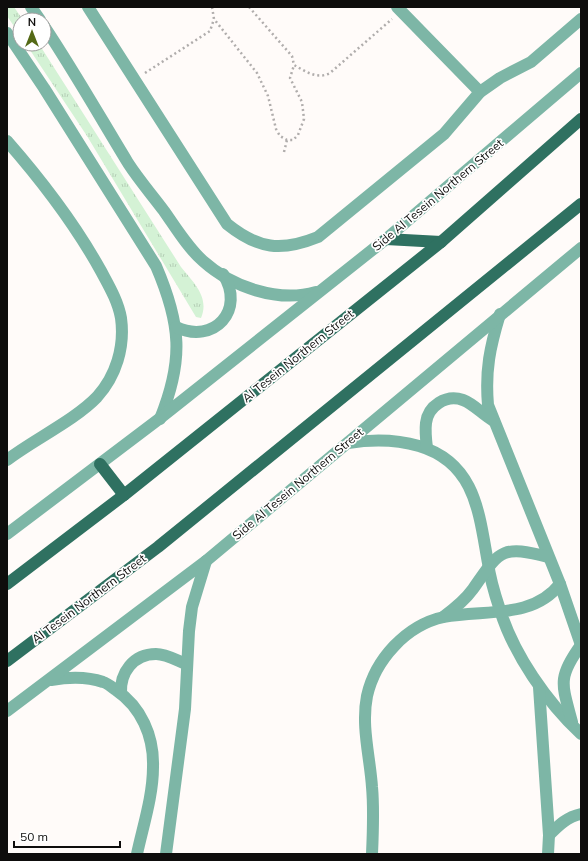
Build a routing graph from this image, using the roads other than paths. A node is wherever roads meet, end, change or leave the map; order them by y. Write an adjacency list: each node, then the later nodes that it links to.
1 (88, 7): 7 (street)
2 (399, 9): 7 (street)
3 (581, 19): 7 (street)
4 (7, 33): 17 (street)
5 (52, 38): 14 (street)
6 (581, 73): 11 (street, Side Al Tesein Northern Street)
7 (480, 92)
8 (581, 118): 12 (main road, Al Tesein Northern Street)
9 (9, 144): 22 (street)
10 (581, 204): 34 (main road, Al Tesein Northern Street)
11 (386, 239): 12 (main road); 15 (street, Side Al Tesein Northern Street)
12 (441, 242): 24 (main road, Al Tesein Northern Street)
13 (581, 248): 16 (street, Side Al Tesein Northern Street)
14 (223, 274): 15 (street); 17 (street)
15 (320, 290): 18 (street, Side Al Tesein Northern Street)
16 (500, 314): 19 (street); 20 (street, Side Al Tesein Northern Street)
17 (176, 327): 18 (street)
18 (159, 419): 23 (street, Side Al Tesein Northern Street)
19 (494, 421): 21 (street); 26 (street)
20 (348, 443): 21 (street); 27 (street, Side Al Tesein Northern Street)
21 (427, 448): 28 (street)
22 (7, 460)
23 (100, 464): 24 (main road); 25 (street, Side Al Tesein Northern Street)
24 (124, 495): 29 (main road, Al Tesein Northern Street)
25 (8, 530)
26 (548, 557): 28 (street); 30 (street)
27 (206, 561): 35 (street); 36 (street, Side Al Tesein Northern Street)
28 (488, 566): 31 (street); 32 (street)
29 (7, 584)
30 (560, 584): 31 (street); 33 (street)
31 (500, 612): 32 (street); 37 (street)
32 (443, 617): 45 (street)
33 (581, 645): 40 (street)
34 (7, 661)
35 (186, 664): 38 (street); 44 (street)
36 (48, 680): 38 (street); 39 (street, Side Al Tesein Northern Street)
37 (540, 687): 40 (street); 42 (street)
38 (121, 694): 43 (street)
39 (7, 711)
40 (577, 730)
41 (581, 814): 42 (street)
42 (549, 834): 46 (street)
43 (137, 854)
44 (166, 854)
45 (372, 854)
46 (548, 854)

